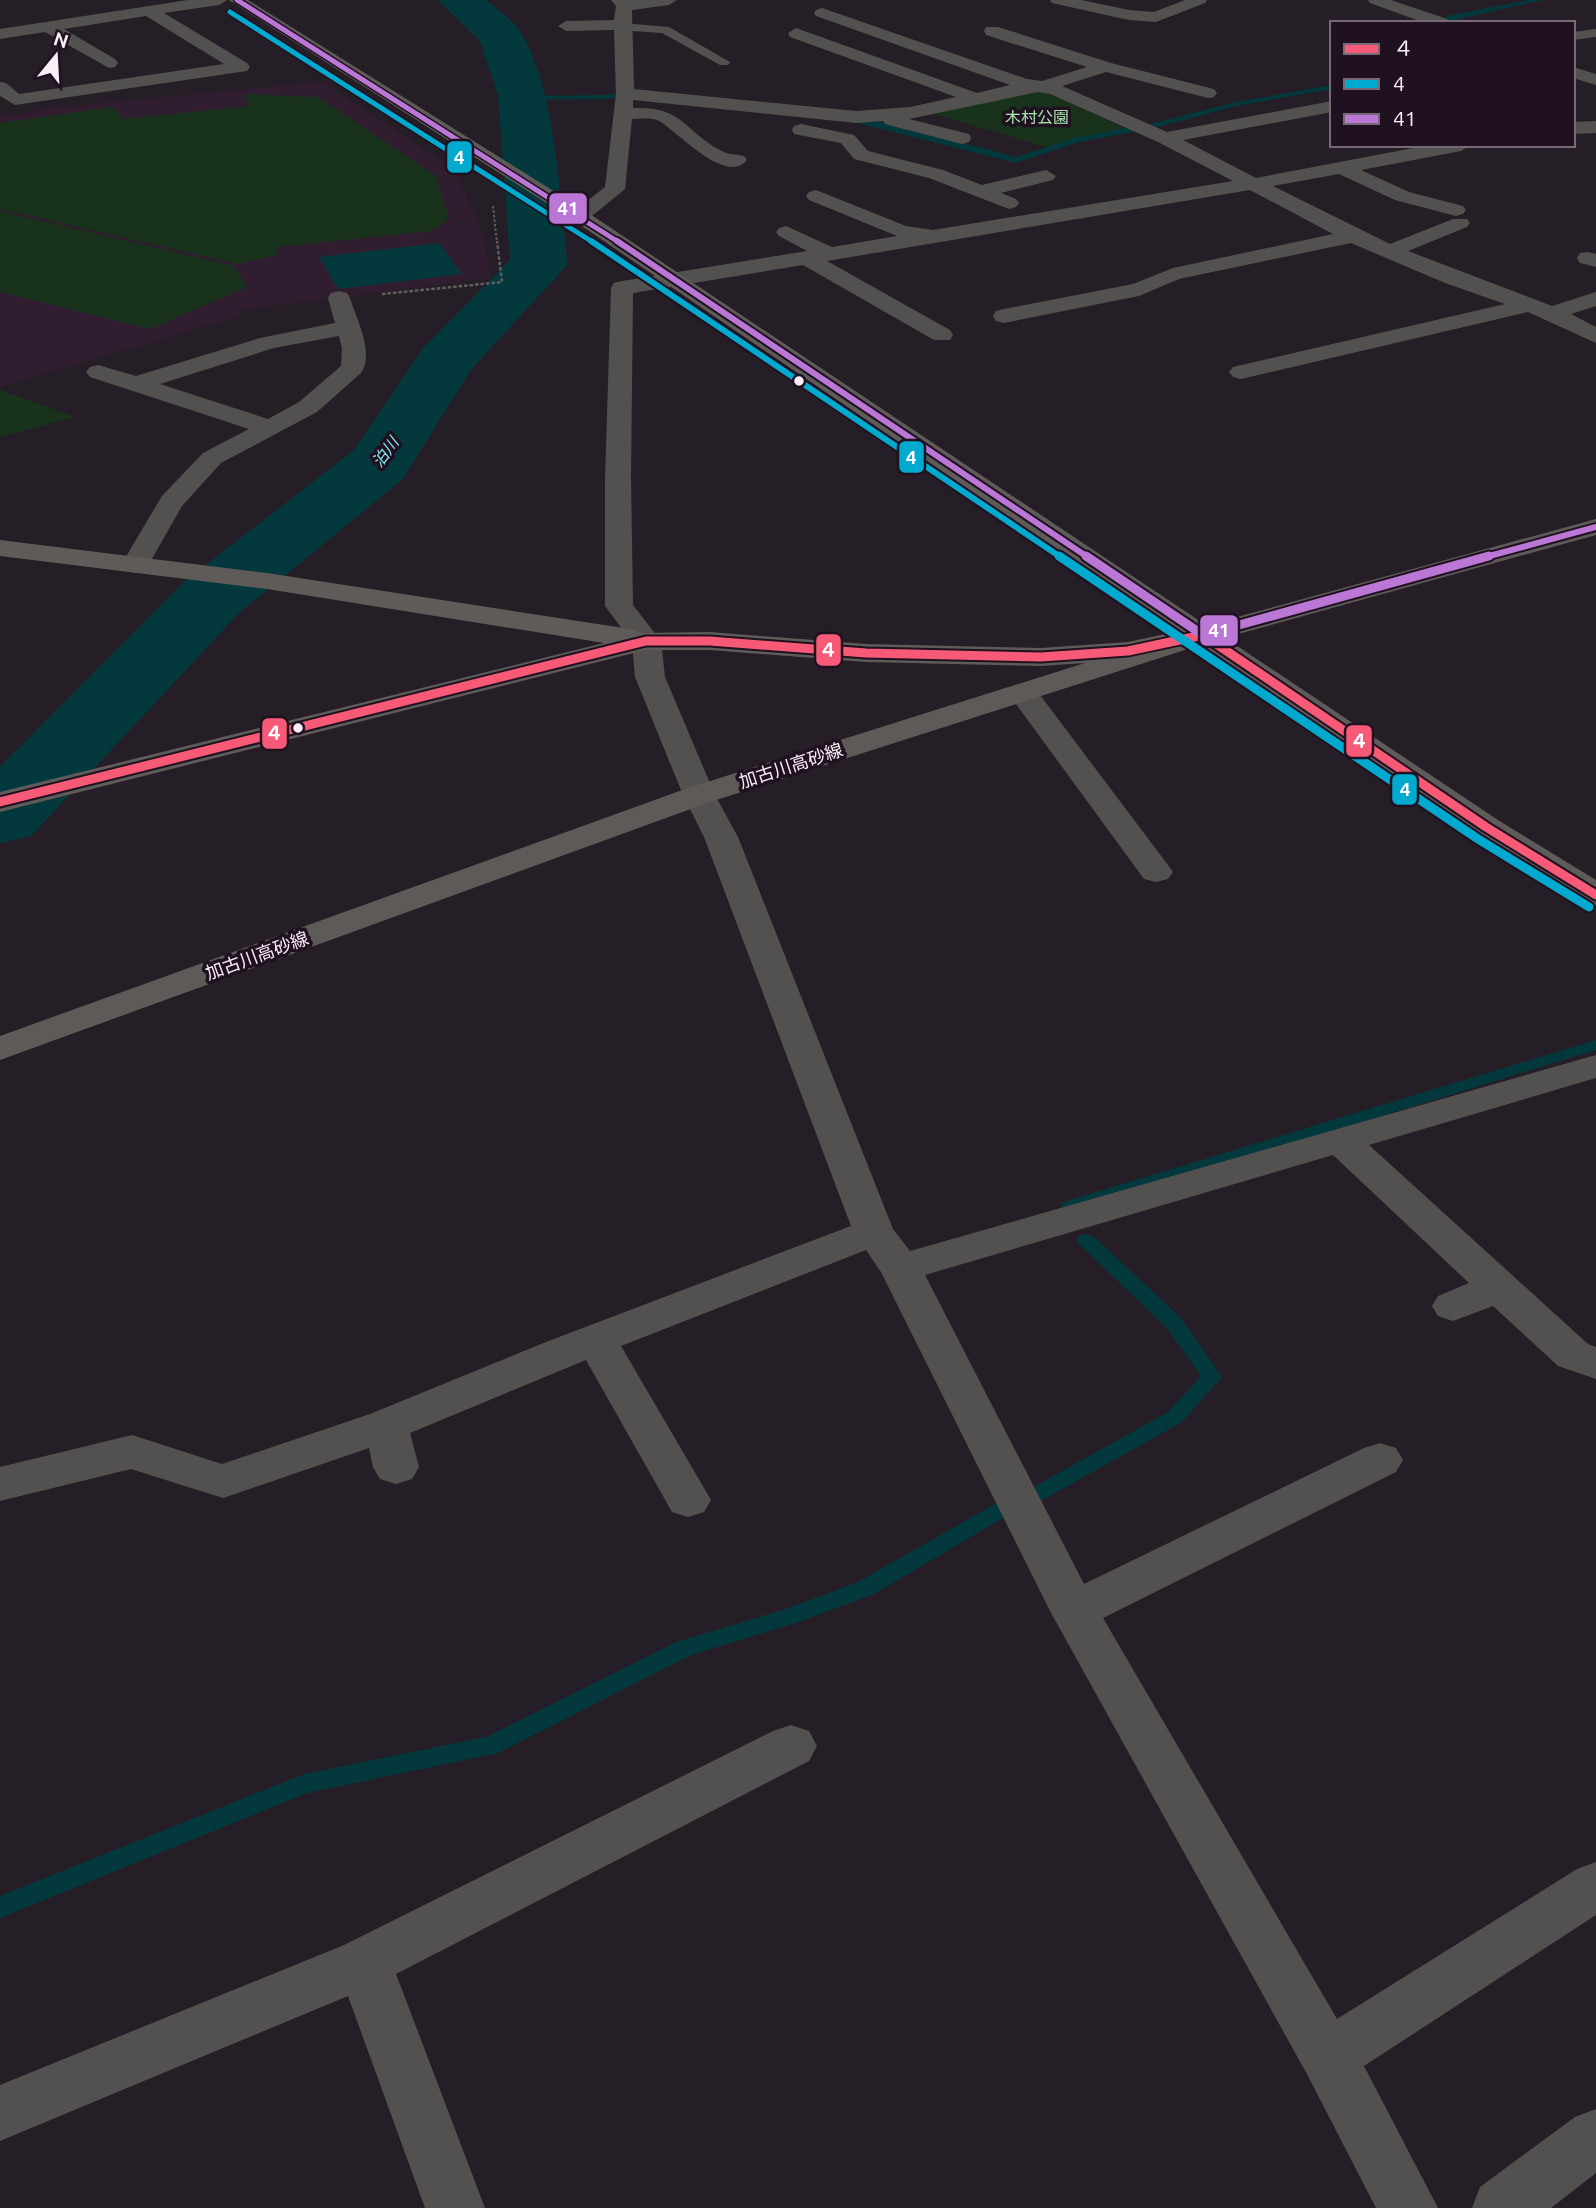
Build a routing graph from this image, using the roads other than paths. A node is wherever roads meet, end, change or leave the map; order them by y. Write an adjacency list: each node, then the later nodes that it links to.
1 (219, 0): 7 (street)
2 (237, 0): 54 (street)
3 (669, 0): 9 (street)
4 (1058, 0): 5 (street)
5 (1199, 0)
6 (1376, 0): 10 (street)
7 (149, 11): 13 (street); 34 (street)
8 (822, 13): 11 (street)
9 (622, 15): 12 (street); 24 (lane); 32 (street)
10 (1435, 21)
11 (850, 22): 16 (street); 29 (street)
12 (566, 26)
13 (48, 27): 18 (street); 23 (street)
14 (1035, 28): 20 (street)
15 (992, 31): 20 (street)
16 (796, 33): 19 (street); 22 (street)
17 (1596, 33): 21 (lane)
18 (0, 34)
19 (775, 37)
20 (1011, 37): 26 (street)
21 (1576, 43)
22 (860, 58): 25 (street); 33 (street)
23 (78, 61)
24 (724, 62)
25 (838, 63)
26 (1105, 68): 29 (street); 31 (street)
27 (1575, 73): 28 (street)
28 (1596, 80)
29 (1044, 86): 33 (street); 43 (street)
30 (0, 87): 34 (street)
31 (1208, 93)
32 (625, 94): 36 (street); 38 (street)
33 (974, 98): 39 (street)
34 (15, 100): 37 (street)
35 (1330, 106): 43 (street)
36 (799, 112): 39 (street); 49 (street)
37 (0, 114)
38 (622, 114): 45 (street); 54 (street)
39 (880, 115): 42 (street)
40 (1596, 127): 41 (street)
41 (1575, 128)
42 (962, 138)
43 (1165, 138): 48 (street)
44 (1451, 147): 46 (street)
45 (737, 160)
46 (1342, 168): 48 (street); 58 (street)
47 (1046, 176): 49 (street)
48 (1253, 184): 56 (street); 57 (street)
49 (980, 192): 52 (street)
50 (816, 196): 53 (street)
51 (864, 199): 53 (street)
52 (1009, 204)
53 (839, 205): 57 (street)
54 (580, 216): 62 (street)
55 (786, 232): 59 (street)
56 (1353, 236): 58 (street); 60 (street)
57 (939, 237): 59 (street)
58 (1390, 251): 65 (street)
59 (820, 257): 62 (street); 69 (street)
60 (1229, 262): 61 (street); 67 (street)
61 (1253, 275)
62 (676, 280): 78 (street); 79 (street)
63 (339, 298): 68 (street)
64 (1596, 299): 66 (street)
65 (1530, 304): 66 (street); 72 (street)
66 (1552, 313): 70 (street)
67 (1004, 316)
68 (348, 328): 73 (street); 74 (street)
69 (942, 335)
70 (1596, 336)
71 (98, 372): 73 (street)
72 (1241, 372)
73 (137, 384): 74 (street)
74 (272, 428): 77 (street)
75 (1596, 527): 78 (main road, 加古川高砂線)
76 (0, 548): 77 (street)
77 (135, 565): 79 (street)
78 (1203, 635): 79 (street); 80 (main road, 加古川高砂線); 84 (street)
79 (646, 641): 81 (street); 82 (street)
80 (1023, 693): 81 (main road, 加古川高砂線); 83 (street)
81 (699, 795): 85 (main road, 加古川高砂線); 88 (street)
82 (0, 802)
83 (1156, 872)
84 (1596, 895)
85 (0, 1049)
86 (1596, 1066): 87 (street)
87 (1341, 1141): 89 (street); 90 (street)
88 (874, 1232): 89 (street); 92 (street)
89 (900, 1268): 97 (street)
90 (1499, 1287): 91 (street); 93 (street)
91 (1453, 1306)
92 (596, 1340): 95 (street); 96 (street)
93 (1596, 1364)
94 (1380, 1460): 97 (street)
95 (0, 1484)
96 (688, 1500)
97 (1074, 1611): 101 (street)
98 (791, 1746): 100 (street)
99 (1596, 1886): 101 (street)
100 (364, 1963): 102 (street); 104 (street)
101 (1328, 2057): 105 (street)
102 (0, 2113)
103 (1596, 2137): 106 (street)
104 (455, 2208)
105 (1408, 2208)
106 (1502, 2208)

